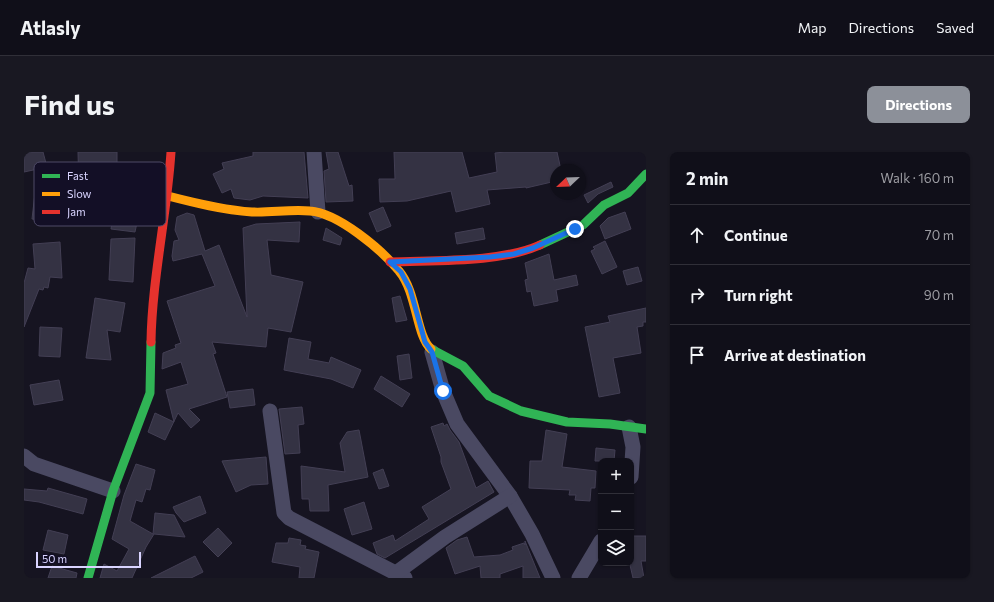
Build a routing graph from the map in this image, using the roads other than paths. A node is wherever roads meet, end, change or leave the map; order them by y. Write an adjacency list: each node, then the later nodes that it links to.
1 (170, 152): 4 (street)
2 (314, 152): 6 (street)
3 (646, 174): 8 (street)
4 (168, 196): 5 (street); 6 (street)
5 (166, 210)
6 (318, 212): 8 (street)
7 (164, 226): 15 (street)
8 (390, 262): 9 (street)
9 (432, 352): 11 (street); 16 (street)
10 (270, 411): 18 (street)
11 (629, 427): 12 (street); 14 (street)
12 (646, 429)
13 (24, 456): 15 (street)
14 (632, 458)
15 (114, 491): 19 (street)
16 (510, 496): 18 (street); 20 (street)
17 (598, 546): 21 (street)
18 (400, 576)
19 (88, 578)
20 (553, 578)
21 (579, 578)

